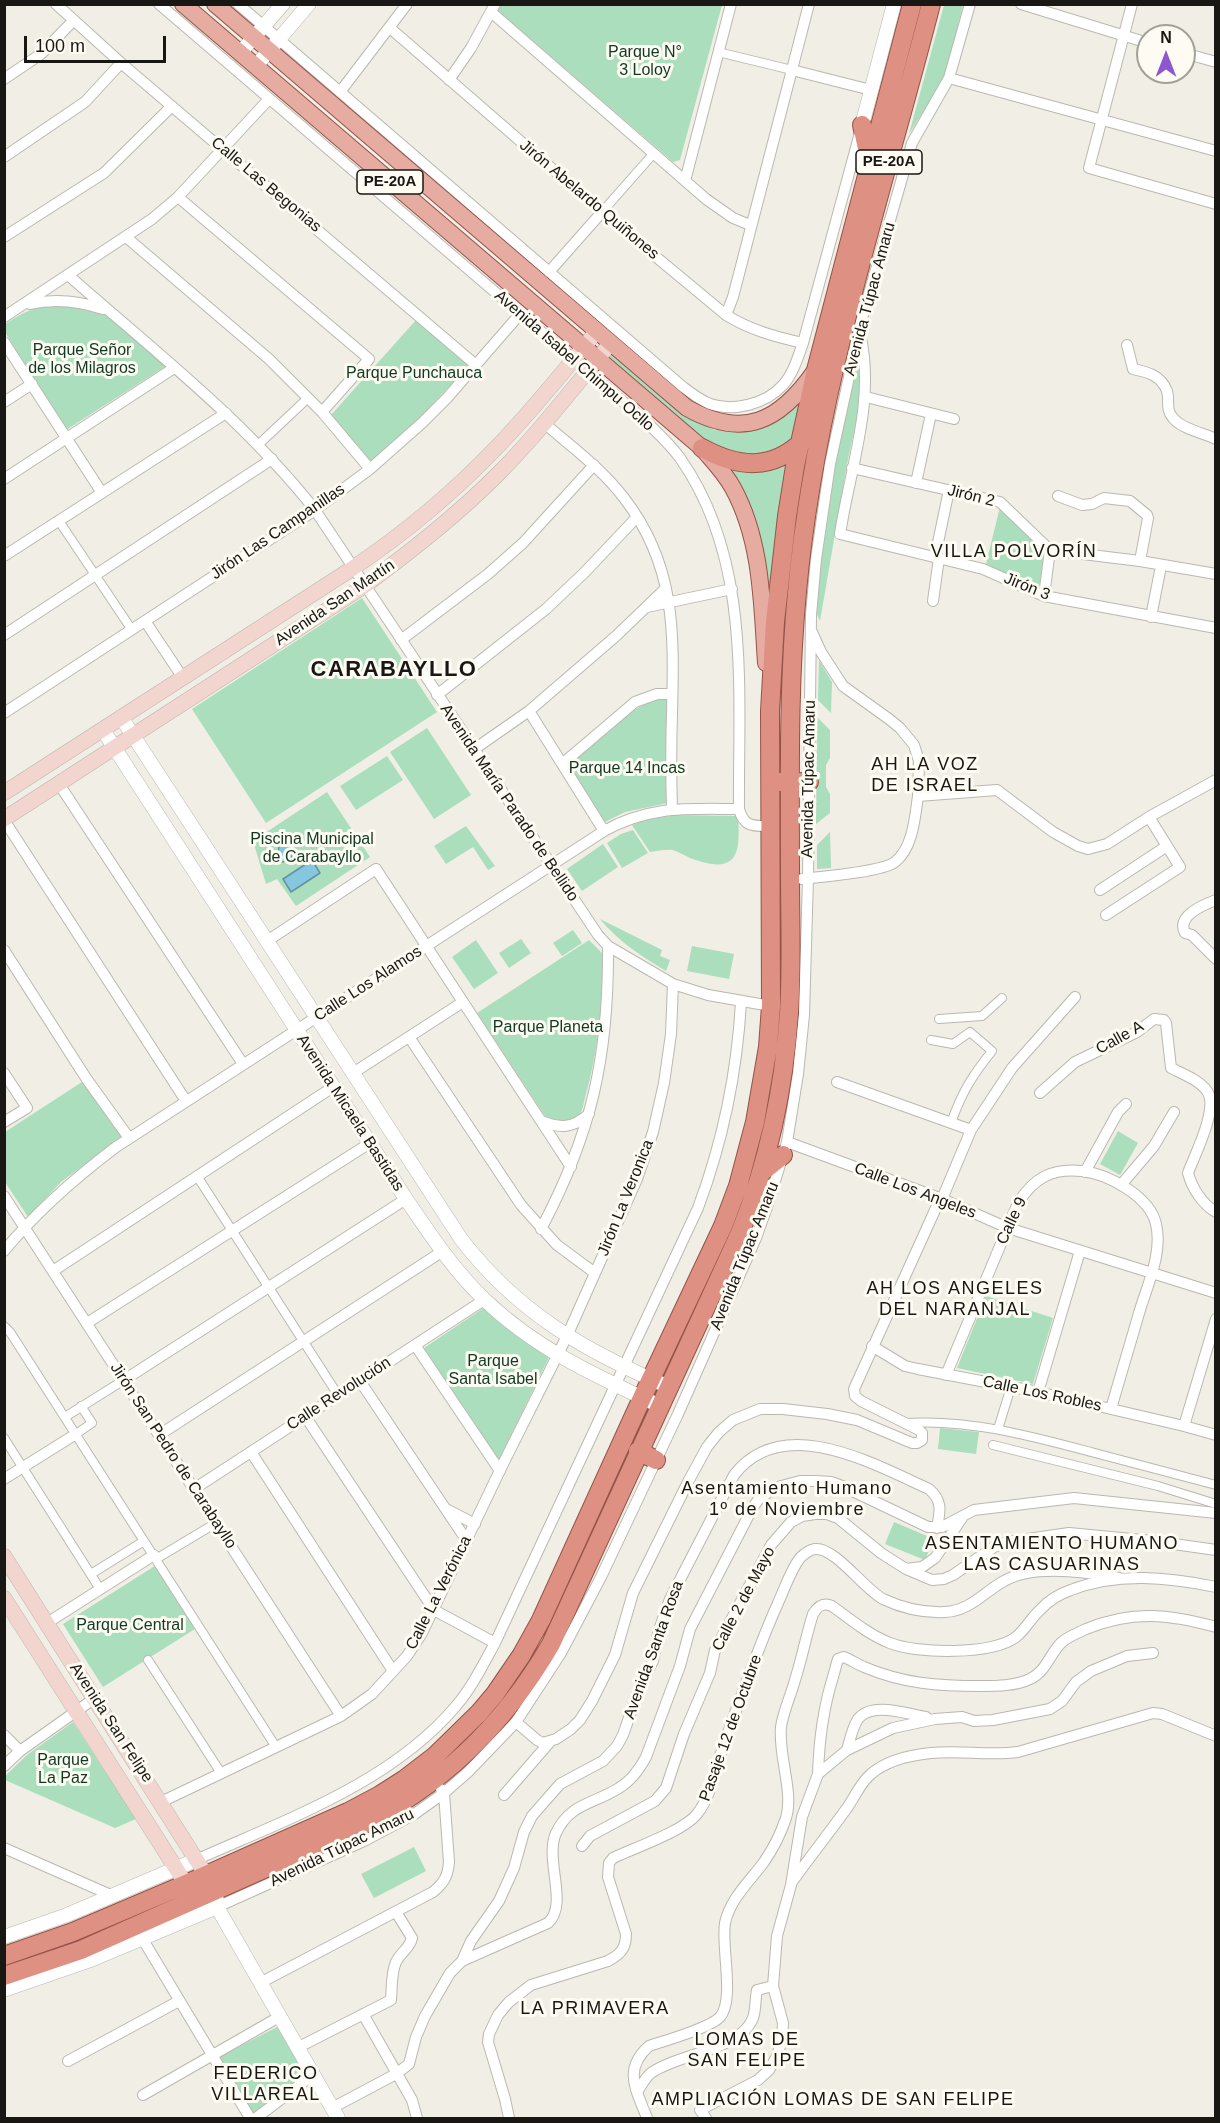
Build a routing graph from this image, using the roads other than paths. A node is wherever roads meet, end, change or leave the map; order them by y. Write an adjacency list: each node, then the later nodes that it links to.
1 (56, 4): 18 (street, Calle Las Begonias)
2 (159, 4): 26 (street, Avenida Isabel Chimpu Ocllo)
3 (183, 4): 26 (main road, Avenida Isabel Chimpu Ocllo / PE-20A)
4 (214, 4): 20 (main road, PE-20A)
5 (238, 4): 20 (street)
6 (283, 4): 20 (street)
7 (309, 4): 23 (street)
8 (407, 4): 19 (street)
9 (730, 4): 24 (street)
10 (809, 4): 29 (street)
11 (894, 4): 34 (street)
12 (912, 4): 44 (highway, Avenida Túpac Amaru / PE-20A)
13 (931, 4): 59 (highway, Avenida Túpac Amaru / PE-20A)
14 (970, 4): 31 (street, Avenida Túpac Amaru)
15 (1021, 4): 21 (street)
16 (1132, 4): 21 (street)
17 (493, 8): 33 (street); 42 (street)
18 (74, 20): 28 (street, Calle Las Begonias); 32 (street)
19 (390, 28): 33 (street, Jirón Abelardo Quiñones); 35 (street)
20 (259, 32): 23 (main road, PE-20A); 26 (street)
21 (1123, 36): 22 (street); 38 (street)
22 (1136, 40)
23 (275, 46): 30 (street); 35 (street); 60 (main road, PE-20A)
24 (718, 52): 29 (street); 45 (street)
25 (1196, 56): 27 (street)
26 (235, 59): 30 (main road, Avenida Isabel Chimpu Ocllo / PE-20A)
27 (1215, 62)
28 (122, 63): 37 (street, Calle Las Begonias); 43 (street)
29 (792, 70): 34 (street); 49 (street)
30 (250, 72): 36 (street, Avenida Isabel Chimpu Ocllo); 65 (main road, Avenida Isabel Chimpu Ocllo / PE-20A)
31 (950, 78): 38 (street); 59 (street, Avenida Túpac Amaru)
32 (4, 79)
33 (449, 80): 48 (street, Jirón Abelardo Quiñones)
34 (872, 90): 39 (street)
35 (340, 92): 52 (street)
36 (270, 99): 40 (street); 56 (street, Avenida Isabel Chimpu Ocllo)
37 (172, 106): 40 (street, Calle Las Begonias); 50 (street)
38 (1102, 120): 41 (street); 47 (street)
39 (862, 125): 44 (highway); 63 (street)
40 (224, 150): 46 (street); 66 (street, Calle Las Begonias)
41 (1215, 151)
42 (654, 153): 45 (street); 48 (street)
43 (4, 157)
44 (870, 163): 68 (highway, Avenida Túpac Amaru / PE-20A)
45 (685, 181): 49 (street)
46 (178, 197): 51 (street); 74 (street)
47 (1215, 204)
48 (602, 212): 52 (street); 57 (street, Jirón Abelardo Quiñones)
49 (750, 225): 57 (street)
50 (4, 237)
51 (126, 237): 53 (street); 72 (street)
52 (549, 272): 60 (street)
53 (68, 275): 54 (street); 55 (street, Avenida María Parado de Bellido)
54 (21, 306): 55 (street, Avenida María Parado de Bellido); 58 (street)
55 (109, 311): 69 (street, Avenida María Parado de Bellido)
56 (520, 314): 65 (street, Avenida Isabel Chimpu Ocllo); 66 (street, Jirón Las Campanillas)
57 (726, 315): 63 (street, Jirón Abelardo Quiñones)
58 (4, 317)
59 (856, 324): 68 (highway, Avenida Túpac Amaru / PE-20A); 71 (street); 115 (street, Avenida Túpac Amaru)
60 (601, 326): 61 (main road, PE-20A); 65 (main road, Avenida San Martín)
61 (615, 338): 63 (street); 67 (main road, Avenida San Martín); 68 (main road, PE-20A)
62 (4, 342): 70 (street)
63 (803, 343)
64 (1127, 345): 81 (street)
65 (578, 353): 67 (main road, Avenida Isabel Chimpu Ocllo / PE-20A); 102 (main road, Avenida San Martín)
66 (476, 365): 88 (street, Jirón Las Campanillas)
67 (593, 365): 79 (main road, Avenida San Martín); 84 (main road, Avenida Isabel Chimpu Ocllo / PE-20A); 107 (street, Avenida Isabel Chimpu Ocllo)
68 (823, 367): 77 (highway, Avenida Túpac Amaru / PE-20A); 83 (highway, Avenida Túpac Amaru / PE-20A)
69 (174, 368): 75 (street, Avenida María Parado de Bellido); 80 (street)
70 (32, 384): 73 (street); 80 (street)
71 (866, 397): 76 (street); 87 (street)
72 (308, 398): 74 (street); 82 (street)
73 (4, 402)
74 (322, 412): 88 (street)
75 (226, 413): 82 (street, Avenida María Parado de Bellido); 92 (street)
76 (932, 414): 78 (street); 90 (street)
77 (823, 416): 83 (highway); 133 (highway, Avenida Túpac Amaru)
78 (954, 420)
79 (544, 423): 86 (street); 105 (main road, Avenida San Martín)
80 (67, 438): 89 (street); 92 (street)
81 (1215, 439)
82 (258, 445): 85 (street, Avenida María Parado de Bellido)
83 (799, 445): 84 (highway); 124 (highway, Avenida Túpac Amaru / PE-20A)
84 (702, 448): 124 (main road, Avenida Isabel Chimpu Ocllo / PE-20A)
85 (272, 459): 94 (street, Avenida María Parado de Bellido); 104 (street)
86 (594, 465): 95 (street); 118 (street)
87 (852, 468): 90 (street, Jirón 2); 99 (street, Jirón 3)
88 (370, 469): 94 (street, Jirón Las Campanillas)
89 (4, 479)
90 (916, 483): 91 (street, Jirón 2)
91 (949, 490): 97 (street, Jirón 2); 99 (street)
92 (102, 493): 96 (street)
93 (1058, 496): 100 (street)
94 (315, 510): 102 (street, Avenida María Parado de Bellido); 113 (street, Jirón Las Campanillas)
95 (637, 517): 106 (street); 121 (street)
96 (59, 521): 98 (street); 104 (street)
97 (1050, 550): 100 (street); 108 (street)
98 (4, 556)
99 (937, 557): 108 (street, Jirón 3); 109 (street)
100 (1140, 561): 101 (street)
101 (1161, 566): 103 (street); 112 (street)
102 (352, 568): 105 (street, Avenida María Parado de Bellido); 119 (main road, Avenida San Martín)
103 (1215, 574)
104 (95, 575): 116 (street); 117 (street)
105 (364, 586): 118 (street, Avenida María Parado de Bellido); 127 (main road, Avenida San Martín)
106 (666, 588): 110 (street); 111 (street)
107 (732, 590): 110 (street); 139 (street, Avenida Isabel Chimpu Ocllo)
108 (1044, 596): 112 (street, Jirón 3)
109 (933, 601)
110 (670, 602): 111 (street); 120 (street)
111 (646, 607): 123 (street)
112 (1151, 617): 114 (street, Jirón 3)
113 (145, 621): 116 (street, Jirón Las Campanillas); 119 (street)
114 (1215, 628)
115 (811, 629): 134 (street, Avenida Túpac Amaru); 137 (street)
116 (132, 630): 122 (street, Jirón Las Campanillas)
117 (4, 635)
118 (401, 640): 121 (street, Avenida María Parado de Bellido)
119 (183, 678): 125 (main road, Avenida San Martín)
120 (672, 694): 130 (street); 138 (street)
121 (437, 695): 129 (street, Avenida María Parado de Bellido)
122 (5, 711)
123 (529, 711): 129 (street); 130 (street)
124 (770, 711): 132 (highway, Avenida Túpac Amaru)
125 (122, 717): 126 (main road, Avenida San Martín); 127 (street, Avenida Micaela Bastidas)
126 (103, 730): 128 (street, Avenida Micaela Bastidas); 136 (main road, Avenida San Martín)
127 (133, 736): 128 (main road, Avenida San Martín); 150 (street, Avenida Micaela Bastidas)
128 (114, 748): 135 (main road, Avenida San Martín); 163 (street, Avenida Micaela Bastidas)
129 (473, 750): 145 (street, Avenida María Parado de Bellido)
130 (562, 764): 143 (street)
131 (1215, 780): 140 (street)
132 (770, 782): 133 (highway); 142 (highway, Avenida Túpac Amaru)
133 (790, 782): 134 (highway); 146 (highway, Avenida Túpac Amaru)
134 (809, 782): 146 (street, Avenida Túpac Amaru)
135 (59, 784): 141 (main road, Avenida San Martín); 167 (street)
136 (4, 793)
137 (918, 796): 140 (street); 146 (street)
138 (672, 809): 139 (street, Calle Los Alamos); 143 (street, Calle Los Alamos)
139 (740, 809): 142 (street)
140 (1149, 817): 144 (street)
141 (4, 820): 173 (street)
142 (771, 826): 160 (highway, Avenida Túpac Amaru)
143 (604, 831): 145 (street, Calle Los Alamos)
144 (1167, 846): 147 (street); 149 (street)
145 (550, 866): 151 (street, Calle Los Alamos); 152 (street, Avenida María Parado de Bellido)
146 (799, 879): 164 (highway, Avenida Túpac Amaru)
147 (1100, 890)
148 (1215, 900): 154 (street)
149 (1106, 915)
150 (267, 941): 151 (street); 161 (street, Avenida Micaela Bastidas)
151 (426, 946): 158 (street); 161 (street, Calle Los Alamos)
152 (608, 946): 155 (street, Avenida María Parado de Bellido); 176 (street)
153 (4, 950): 181 (street)
154 (1215, 959)
155 (673, 984): 159 (street, Avenida María Parado de Bellido); 202 (street, Jirón La Veronica)
156 (1075, 997): 180 (street)
157 (1002, 998): 162 (street)
158 (463, 1002): 165 (street); 177 (street)
159 (741, 1002): 160 (street, Avenida María Parado de Bellido); 214 (street, Avenida Túpac Amaru)
160 (771, 1006): 216 (highway, Avenida Túpac Amaru)
161 (316, 1017): 163 (street, Calle Los Alamos); 169 (street, Avenida Micaela Bastidas)
162 (939, 1019)
163 (297, 1030): 167 (street, Calle Los Alamos); 171 (street, Avenida Micaela Bastidas)
164 (795, 1030): 183 (street, Avenida Túpac Amaru); 185 (highway, Avenida Túpac Amaru)
165 (409, 1037): 169 (street); 195 (street)
166 (931, 1040): 179 (street)
167 (243, 1064): 173 (street, Calle Los Alamos)
168 (4, 1073): 178 (street)
169 (354, 1073): 209 (street, Avenida Micaela Bastidas)
170 (837, 1082): 179 (street)
171 (333, 1087): 182 (street, Avenida Micaela Bastidas); 187 (street)
172 (1040, 1093): 192 (street, Calle A)
173 (186, 1101): 181 (street, Calle Los Alamos)
174 (1126, 1104): 186 (street)
175 (1174, 1112): 188 (street)
176 (589, 1114): 177 (street); 184 (street)
177 (541, 1121): 184 (street)
178 (4, 1122)
179 (951, 1123): 180 (street)
180 (971, 1130): 191 (street)
181 (129, 1138): 193 (street, Calle Los Alamos)
182 (370, 1143): 190 (street, Avenida Micaela Bastidas); 196 (street)
183 (785, 1148): 185 (highway); 191 (street, Calle Los Angeles); 224 (street, Avenida Túpac Amaru)
184 (571, 1167): 195 (street)
185 (762, 1172): 220 (highway, Avenida Túpac Amaru)
186 (1085, 1172): 188 (street, Calle 9); 194 (street, Calle 9)
187 (197, 1176): 196 (street); 200 (street)
188 (1121, 1185): 201 (street, Calle 9)
189 (4, 1196): 193 (street, Jirón San Pedro de Carabayllo)
190 (406, 1199): 198 (street, Avenida Micaela Bastidas); 203 (street)
191 (941, 1199): 194 (street, Calle Los Angeles); 212 (street)
192 (1215, 1212)
193 (24, 1226): 197 (street, Calle Los Alamos); 200 (street, Jirón San Pedro de Carabayllo)
194 (1008, 1228): 199 (street, Calle Los Angeles); 215 (street, Calle 9)
195 (541, 1229): 202 (street)
196 (232, 1230): 203 (street); 207 (street)
197 (4, 1251)
198 (443, 1251): 205 (street, Avenida Micaela Bastidas); 210 (street)
199 (1080, 1251): 201 (street, Calle Los Angeles); 222 (street)
200 (53, 1271): 207 (street, Jirón San Pedro de Carabayllo)
201 (1151, 1272): 204 (street, Calle Los Angeles); 228 (street, Calle 9)
202 (596, 1273): 209 (street, Jirón La Veronica)
203 (269, 1287): 210 (street); 217 (street)
204 (1215, 1293)
205 (484, 1300): 211 (street, Calle Revolución); 213 (street, Avenida Micaela Bastidas)
206 (1215, 1319): 233 (street)
207 (87, 1323): 217 (street, Jirón San Pedro de Carabayllo)
208 (4, 1326): 231 (street)
209 (567, 1336): 213 (street, Calle La Verónica); 214 (street, Avenida Micaela Bastidas)
210 (303, 1341): 223 (street); 236 (street)
211 (415, 1345): 218 (street, Calle Revolución); 244 (street)
212 (872, 1346): 215 (street, Calle Los Robles); 232 (street)
213 (558, 1355): 219 (street, Avenida Micaela Bastidas); 244 (street, Calle La Verónica)
214 (624, 1366): 216 (street, Avenida Micaela Bastidas); 219 (street, Avenida Túpac Amaru)
215 (946, 1375): 221 (street, Calle Los Robles)
216 (651, 1379): 220 (street, Avenida Micaela Bastidas); 225 (highway, Avenida Túpac Amaru)
217 (124, 1380): 227 (street); 236 (street, Jirón San Pedro de Carabayllo)
218 (360, 1381): 223 (street, Calle Revolución); 249 (street)
219 (616, 1386): 225 (street, Avenida Micaela Bastidas); 269 (street, Avenida Túpac Amaru)
220 (669, 1387): 224 (street, Avenida Micaela Bastidas); 226 (highway, Avenida Túpac Amaru)
221 (1011, 1387): 222 (street, Calle Los Robles); 234 (street)
222 (1038, 1392): 228 (street, Calle Los Robles)
223 (338, 1395): 230 (street, Calle Revolución)
224 (687, 1395): 229 (street, Avenida Túpac Amaru)
225 (642, 1398): 226 (street, Avenida Micaela Bastidas); 295 (highway, Avenida Túpac Amaru)
226 (660, 1406): 229 (street, Avenida Micaela Bastidas); 240 (highway, Avenida Túpac Amaru)
227 (81, 1407): 231 (street); 235 (street)
228 (1111, 1410): 233 (street, Calle Los Robles)
229 (678, 1414): 242 (street, Avenida Túpac Amaru)
230 (305, 1416): 241 (street, Calle Revolución); 266 (street)
231 (65, 1417): 235 (street)
232 (906, 1423): 234 (street); 281 (street)
233 (1184, 1426): 237 (street, Calle Los Robles)
234 (998, 1429): 246 (street)
235 (76, 1434): 243 (street); 255 (street)
236 (159, 1435): 247 (street, Jirón San Pedro de Carabayllo)
237 (1215, 1435)
238 (4, 1438): 243 (street)
239 (993, 1445): 248 (street)
240 (638, 1451): 242 (highway); 272 (highway, Avenida Túpac Amaru)
241 (251, 1452): 247 (street, Calle Revolución); 273 (street)
242 (656, 1460): 272 (street, Avenida Túpac Amaru)
243 (23, 1467): 245 (street); 261 (street)
244 (500, 1471): 253 (street, Calle La Verónica)
245 (4, 1479)
246 (1215, 1485)
247 (194, 1489): 252 (street, Jirón San Pedro de Carabayllo)
248 (1215, 1504)
249 (444, 1509): 253 (street); 256 (street)
250 (1215, 1514): 251 (street)
251 (964, 1515): 254 (street); 260 (street)
252 (216, 1523): 258 (street); 276 (street, Jirón San Pedro de Carabayllo)
253 (475, 1524): 256 (street, Calle La Verónica)
254 (937, 1528): 304 (street); 304 (street, Avenida Santa Rosa)
255 (144, 1541): 258 (street); 261 (street)
256 (467, 1541): 266 (street, Calle La Verónica)
257 (1215, 1550): 260 (street, Calle 2 de Mayo)
258 (155, 1557): 264 (street); 282 (street)
259 (5, 1559): 267 (main road, Avenida San Felipe)
260 (906, 1569): 293 (street, Calle 2 de Mayo)
261 (91, 1574): 264 (street)
262 (1119, 1578): 263 (street); 289 (street); 322 (street, Pasaje 12 de Octubre)
263 (1215, 1587)
264 (100, 1589): 267 (street)
265 (4, 1599): 275 (main road, Avenida San Felipe)
266 (434, 1610): 269 (street); 273 (street, Calle La Verónica)
267 (47, 1623): 274 (main road, Avenida San Felipe)
268 (1215, 1627): 287 (street)
269 (495, 1643): 295 (street, Avenida Túpac Amaru)
270 (1153, 1653): 277 (street)
271 (148, 1660): 286 (street)
272 (544, 1670): 278 (street, Avenida Túpac Amaru); 288 (highway, Avenida Túpac Amaru)
273 (393, 1671): 276 (street, Calle La Verónica)
274 (95, 1698): 275 (street); 292 (main road, Avenida San Felipe)
275 (76, 1711): 284 (street); 296 (main road, Avenida San Felipe)
276 (341, 1716): 282 (street, Calle La Verónica)
277 (935, 1719): 283 (street); 283 (street)
278 (516, 1722): 281 (street); 288 (street, Avenida Túpac Amaru)
279 (4, 1735): 284 (street)
280 (1215, 1736): 297 (street)
281 (549, 1743): 290 (street)
282 (276, 1747): 286 (street, Calle La Verónica)
283 (847, 1750): 287 (street)
284 (20, 1751): 285 (street)
285 (4, 1766)
286 (221, 1773): 292 (street, Calle La Verónica)
287 (818, 1774): 291 (street)
288 (440, 1787): 295 (highway, Avenida Túpac Amaru); 299 (street)
289 (787, 1792): 291 (street); 316 (street)
290 (504, 1795)
291 (808, 1799): 297 (street)
292 (161, 1802): 295 (main road, Avenida San Felipe)
293 (582, 1846)
294 (4, 1848): 298 (street)
295 (209, 1883): 296 (highway, Avenida Túpac Amaru); 296 (street, Avenida Túpac Amaru); 302 (street, Avenida Túpac Amaru); 305 (street)
296 (186, 1884): 298 (street, Avenida Túpac Amaru); 300 (highway, Avenida Túpac Amaru); 306 (highway, Avenida Túpac Amaru)
297 (791, 1885): 307 (street)
298 (113, 1896): 300 (street, Avenida Túpac Amaru)
299 (396, 1912): 305 (street); 309 (street)
300 (70, 1924): 301 (street, Avenida Túpac Amaru); 303 (highway, Avenida Túpac Amaru)
301 (4, 1937)
302 (142, 1938): 306 (street, Avenida Túpac Amaru); 308 (street)
303 (4, 1956)
304 (462, 1960): 314 (street, Avenida Santa Rosa)
305 (260, 1983): 310 (street)
306 (5, 1985)
307 (773, 1986): 316 (street); 324 (street)
308 (179, 2001): 312 (street); 313 (street)
309 (363, 2014): 311 (street); 314 (street)
310 (279, 2017): 311 (street); 312 (street)
311 (297, 2048): 315 (street)
312 (211, 2055): 317 (street); 319 (street)
313 (68, 2061)
314 (396, 2074): 318 (street); 321 (street)
315 (313, 2075): 318 (street); 320 (street)
316 (637, 2092): 323 (street)
317 (143, 2095)
318 (335, 2113)
319 (250, 2118)
320 (256, 2118)
321 (417, 2118)
322 (508, 2118)
323 (647, 2118)
324 (706, 2118)

